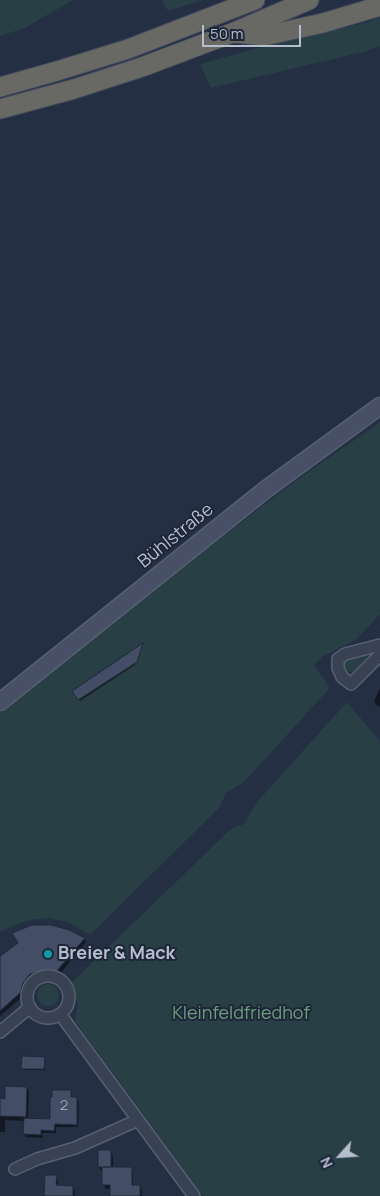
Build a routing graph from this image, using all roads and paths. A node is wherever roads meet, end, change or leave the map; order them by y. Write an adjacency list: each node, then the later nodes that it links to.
1 (255, 0): 5 (highway)
2 (309, 0): 4 (highway)
3 (380, 6): 4 (highway)
4 (232, 33): 6 (highway)
5 (0, 87)
6 (0, 109)
7 (380, 406): 10 (main road, Bühlstraße)
8 (380, 644): 9 (street)
9 (380, 655)
10 (0, 702)
11 (30, 1007): 12 (street); 12 (street); 13 (street)
12 (60, 1014): 14 (street)
13 (0, 1032)
14 (138, 1120): 15 (street); 16 (street)
15 (14, 1169)
16 (194, 1196)

